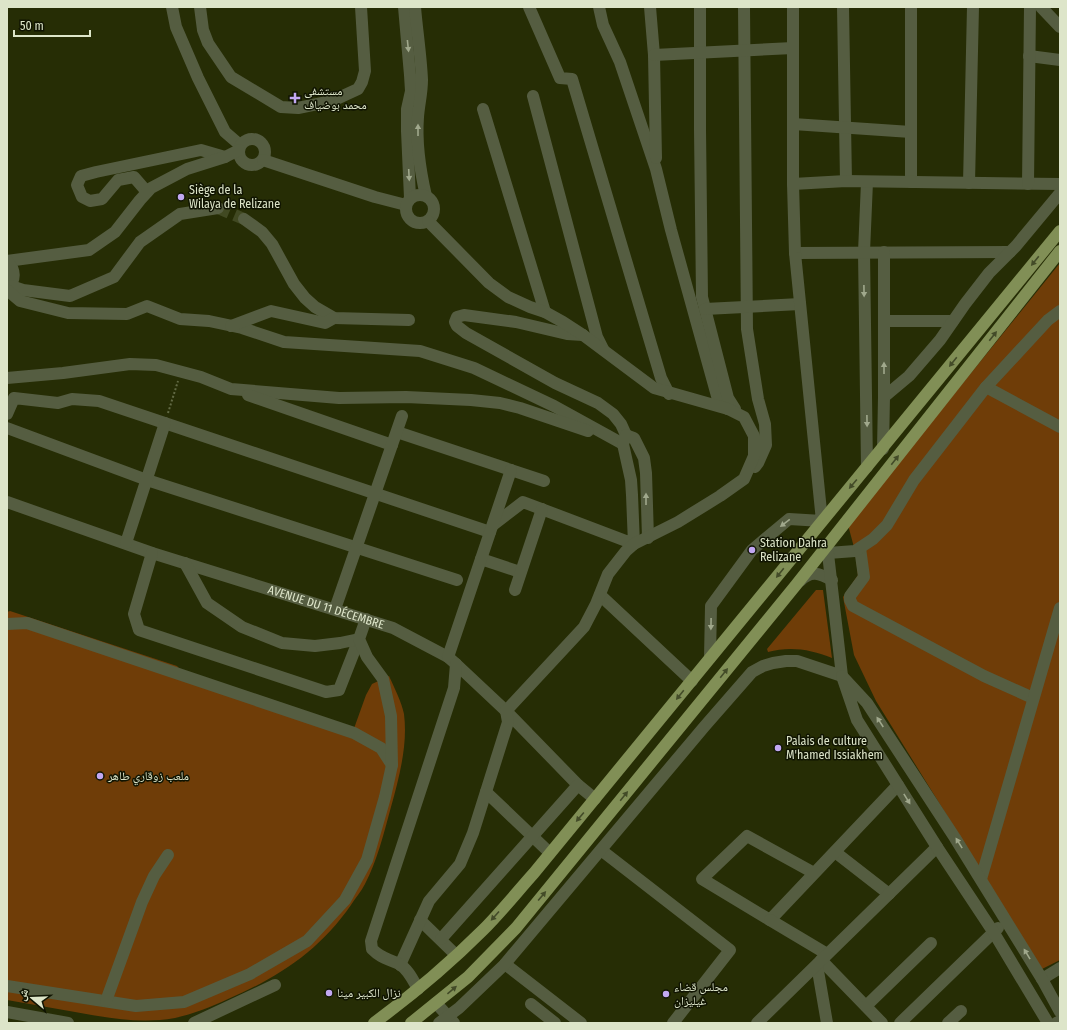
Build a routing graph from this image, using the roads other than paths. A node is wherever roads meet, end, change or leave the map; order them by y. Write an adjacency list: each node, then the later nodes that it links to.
1 (172, 7): 29 (street)
2 (200, 7): 3 (street)
3 (360, 7)
4 (404, 7): 45 (street, one-way to 45)
5 (415, 7): 44 (street, one-way to 5)
6 (529, 7): 72 (street)
7 (599, 7): 33 (street)
8 (650, 7): 21 (street)
9 (700, 7): 20 (street)
10 (744, 7): 19 (street)
11 (793, 7): 18 (street)
12 (844, 7): 27 (street)
13 (911, 7): 28 (street)
14 (973, 7): 38 (street)
15 (1030, 7): 22 (street)
16 (1041, 7): 17 (street)
17 (1060, 27)
18 (793, 48): 19 (street); 26 (street)
19 (745, 51): 20 (street); 58 (street)
20 (700, 53): 21 (street); 59 (street)
21 (654, 55): 33 (street)
22 (1029, 56): 23 (street); 40 (street)
23 (1060, 60)
24 (533, 96): 68 (street)
25 (483, 109): 61 (street)
26 (793, 124): 27 (street); 39 (street)
27 (845, 127): 28 (street); 35 (street)
28 (911, 132): 37 (street)
29 (239, 148): 30 (street); 31 (street); 31 (street)
30 (225, 157): 32 (street); 42 (street)
31 (263, 160): 45 (street)
32 (126, 166): 34 (street); 34 (street)
33 (656, 169): 74 (street)
34 (134, 178): 42 (street)
35 (846, 181): 36 (street); 39 (street)
36 (866, 182): 37 (street); 50 (street)
37 (911, 182): 38 (street)
38 (968, 183): 40 (street)
39 (792, 184): 54 (street)
40 (1028, 184): 41 (street)
41 (1060, 184)
42 (147, 192): 55 (street)
43 (1060, 193): 52 (street)
44 (426, 196): 45 (street); 48 (street)
45 (408, 202): 48 (street)
46 (218, 208): 56 (street)
47 (244, 218): 62 (street)
48 (428, 221): 61 (street)
49 (1060, 231): 84 (main road, one-way to 84)
50 (864, 252): 51 (street); 54 (street); 85 (street, one-way to 85)
51 (884, 252): 52 (street); 64 (street)
52 (1010, 252): 65 (street)
53 (1060, 252): 100 (main road, one-way to 53)
54 (795, 253): 57 (street)
55 (7, 261): 56 (street)
56 (8, 288): 66 (street)
57 (800, 304): 58 (street); 93 (street)
58 (747, 307): 59 (street); 87 (street)
59 (706, 309): 76 (street)
60 (1060, 311): 70 (street)
61 (545, 312): 67 (street)
62 (334, 318): 63 (street); 66 (street)
63 (409, 320)
64 (884, 321): 65 (street); 73 (street, one-way to 64)
65 (953, 321): 73 (street)
66 (231, 326): 82 (street)
67 (583, 335): 68 (street); 82 (street)
68 (605, 352): 72 (street)
69 (7, 378): 71 (street)
70 (986, 387): 79 (street); 99 (street)
71 (231, 389): 82 (street); 83 (street)
72 (669, 394): 74 (street)
73 (884, 397): 84 (street)
74 (728, 409): 76 (street)
75 (7, 414): 78 (street)
76 (739, 415): 87 (street)
77 (402, 416): 81 (street)
78 (165, 423): 88 (street); 90 (street)
79 (1060, 427)
80 (7, 428): 88 (street)
81 (397, 432): 83 (street); 86 (street)
82 (624, 440): 95 (street, one-way to 82); 97 (street)
83 (392, 445): 90 (street)
84 (882, 449): 85 (main road)
85 (867, 467): 93 (main road, one-way to 93)
86 (511, 470): 89 (street); 94 (street)
87 (744, 479): 95 (street)
88 (147, 480): 96 (street); 98 (street)
89 (544, 481)
90 (375, 494): 94 (street); 98 (street)
91 (7, 502): 96 (street, AVENUE DU 11 DÉCEMBRE)
92 (542, 509): 94 (street); 97 (street); 104 (street)
93 (822, 520): 115 (main road, one-way to 115); 115 (street, one-way to 115)
94 (491, 528): 102 (street)
95 (648, 538): 97 (street)
96 (126, 543): 101 (street, AVENUE DU 11 DÉCEMBRE)
97 (634, 544): 109 (street)
98 (356, 547): 105 (street); 111 (street)
99 (860, 548): 100 (street); 119 (street)
100 (828, 549): 106 (street); 107 (main road)
101 (152, 553): 103 (street, AVENUE DU 11 DÉCEMBRE); 114 (street)
102 (481, 559): 104 (street); 116 (street)
103 (185, 563): 111 (street, AVENUE DU 11 DÉCEMBRE); 114 (street)
104 (520, 572): 108 (street)
105 (457, 580)
106 (832, 580): 107 (street); 117 (street)
107 (796, 585): 151 (main road, one-way to 107)
108 (514, 590)
109 (600, 595): 118 (street); 120 (street)
110 (1060, 608): 119 (street)
111 (335, 609): 112 (street, AVENUE DU 11 DÉCEMBRE)
112 (366, 619): 114 (street); 116 (street, AVENUE DU 11 DÉCEMBRE)
113 (7, 624): 121 (street)
114 (359, 639): 121 (street)
115 (710, 658): 118 (main road)
116 (452, 661): 120 (street, AVENUE DU 11 DÉCEMBRE); 144 (street)
117 (842, 676): 123 (street); 128 (street); 133 (street, one-way to 117)
118 (692, 681): 125 (main road, one-way to 125)
119 (1033, 698): 133 (street)
120 (506, 711): 122 (street, AVENUE DU 11 DÉCEMBRE); 124 (street)
121 (392, 765): 150 (street)
122 (578, 785): 125 (street, AVENUE DU 11 DÉCEMBRE); 126 (street)
123 (898, 785): 127 (street, one-way to 127); 129 (street)
124 (486, 792): 126 (street); 135 (street)
125 (595, 799): 130 (main road, one-way to 130)
126 (532, 837): 130 (street); 139 (street)
127 (937, 847): 134 (street); 138 (street)
128 (601, 850): 143 (street); 165 (street)
129 (835, 852): 132 (street); 134 (street)
130 (550, 853): 141 (main road, one-way to 141)
131 (168, 855): 150 (street)
132 (814, 873): 136 (street); 136 (street)
133 (981, 879): 137 (street)
134 (889, 894): 142 (street)
135 (420, 920): 139 (street); 144 (street)
136 (770, 920): 142 (street)
137 (1006, 920): 138 (street); 146 (street, one-way to 137)
138 (994, 932): 169 (street); 171 (street)
139 (441, 939): 141 (street)
140 (931, 943): 153 (street)
141 (456, 955): 149 (main road)
142 (822, 960): 153 (street); 166 (street); 167 (street)
143 (505, 964): 157 (street); 164 (street)
144 (400, 965): 149 (street)
145 (1060, 968): 146 (street)
146 (1042, 979): 156 (street)
147 (275, 985): 160 (street)
148 (7, 986): 150 (street)
149 (418, 989): 161 (main road)
150 (106, 1001)
151 (436, 1003): 157 (street); 162 (main road)
152 (531, 1004): 163 (street)
153 (866, 1006): 168 (street)
154 (961, 1010): 170 (street)
155 (7, 1012): 159 (street)
156 (1060, 1012)
157 (447, 1021)
158 (1060, 1021): 172 (street)
159 (68, 1023)
160 (194, 1023)
161 (374, 1023)
162 (411, 1023)
163 (555, 1023)
164 (581, 1023)
165 (673, 1023)
166 (757, 1023)
167 (826, 1023)
168 (882, 1023)
169 (900, 1023)
170 (948, 1023)
171 (1048, 1023)
172 (1056, 1023)

